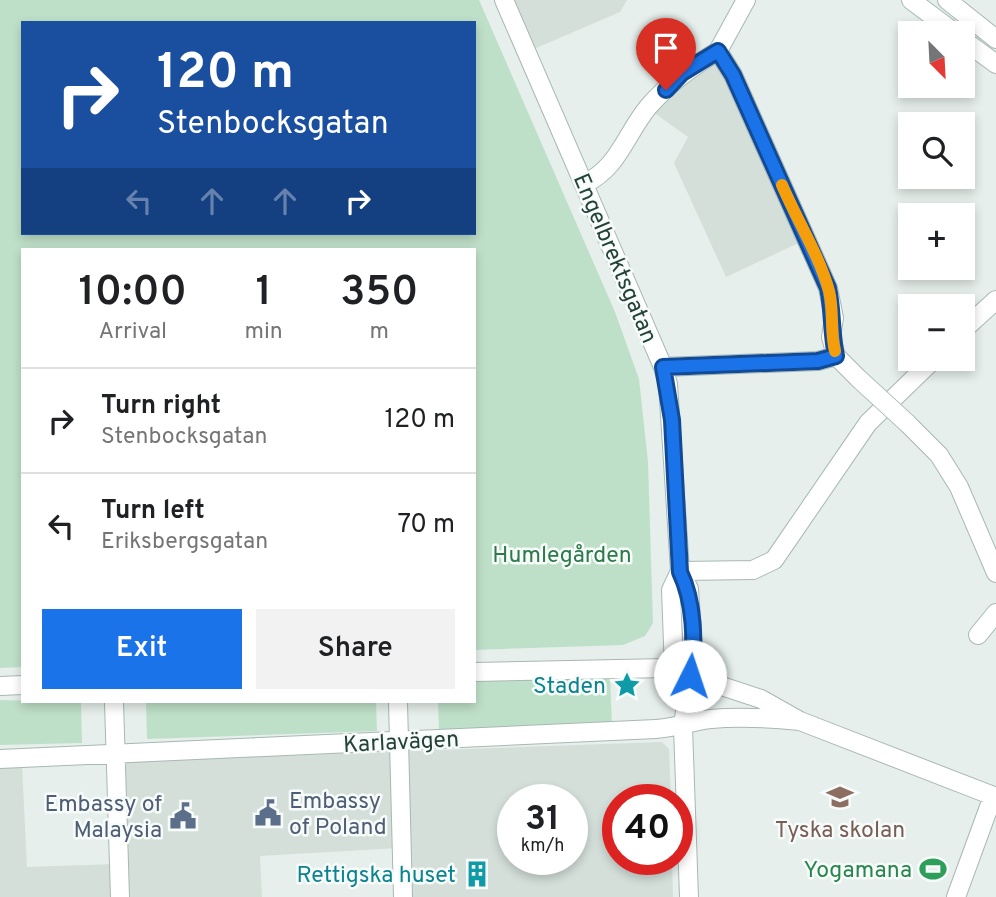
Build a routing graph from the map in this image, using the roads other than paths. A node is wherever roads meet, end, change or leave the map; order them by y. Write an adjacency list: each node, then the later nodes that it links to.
1 (504, 0): 10 (street, Engelbrektsgatan)
2 (746, 0): 8 (street)
3 (911, 0): 5 (street)
4 (947, 0): 6 (street)
5 (939, 21)
6 (996, 39)
7 (975, 49): 9 (street)
8 (718, 51): 10 (street); 13 (street)
9 (996, 64)
10 (584, 184): 14 (street, Engelbrektsgatan)
11 (996, 300): 12 (street)
12 (975, 319)
13 (836, 356): 14 (street); 17 (street, bridge)
14 (663, 367): 16 (street, Engelbrektsgatan)
15 (922, 371): 16 (street)
16 (680, 572): 21 (street, Engelbrektsgatan)
17 (996, 573)
18 (996, 613): 19 (street)
19 (978, 635)
20 (476, 672): 21 (street, Karlavägen)
21 (682, 673): 26 (street, Karlavägen); 27 (street, Engelbrektsgatan)
22 (21, 685): 23 (street)
23 (0, 686)
24 (114, 703): 29 (street)
25 (398, 703): 28 (street)
26 (800, 721): 27 (street, Karlavägen); 31 (street, Karlavägen)
27 (682, 727): 28 (street, Karlavägen); 34 (street, Engelbrektsgatan)
28 (400, 741): 29 (street, Karlavägen); 33 (street)
29 (114, 754): 30 (street, Karlavägen); 32 (street)
30 (0, 758)
31 (995, 796): 35 (street)
32 (120, 897)
33 (404, 897)
34 (689, 897)
35 (956, 897)

